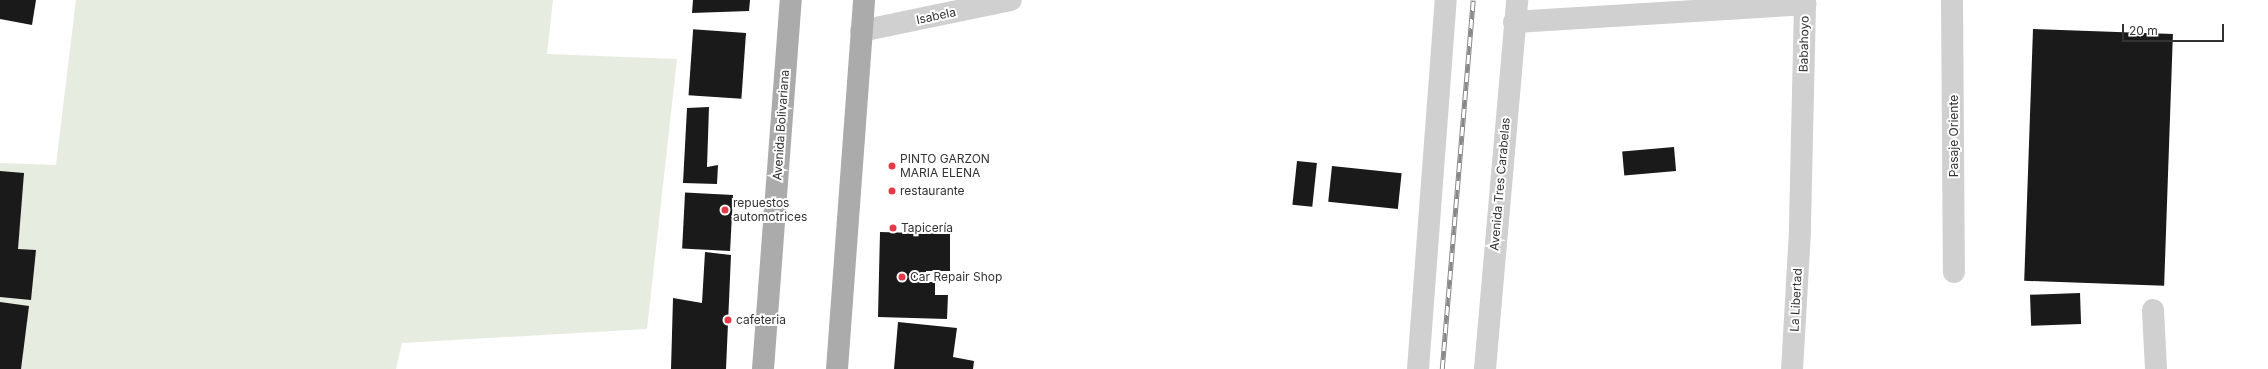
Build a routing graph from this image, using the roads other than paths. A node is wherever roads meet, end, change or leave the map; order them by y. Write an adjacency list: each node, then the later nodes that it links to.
1 (791, 0): 12 (main road, Avenida Bolivariana)
2 (864, 0): 8 (main road)
3 (1011, 0): 8 (street, Isabela)
4 (1446, 0): 14 (street)
5 (1517, 0): 7 (street, Avenida Tres Carabelas)
6 (1952, 0): 10 (street, Pasaje Oriente)
7 (1514, 22): 9 (street, Babahoyo); 15 (street, Avenida Tres Carabelas)
8 (861, 31): 13 (main road)
9 (1800, 231): 16 (street, La Libertad)
10 (1954, 272)
11 (2153, 310): 17 (street)
12 (763, 369)
13 (836, 369)
14 (1418, 369)
15 (1485, 369)
16 (1792, 369)
17 (2156, 369)

